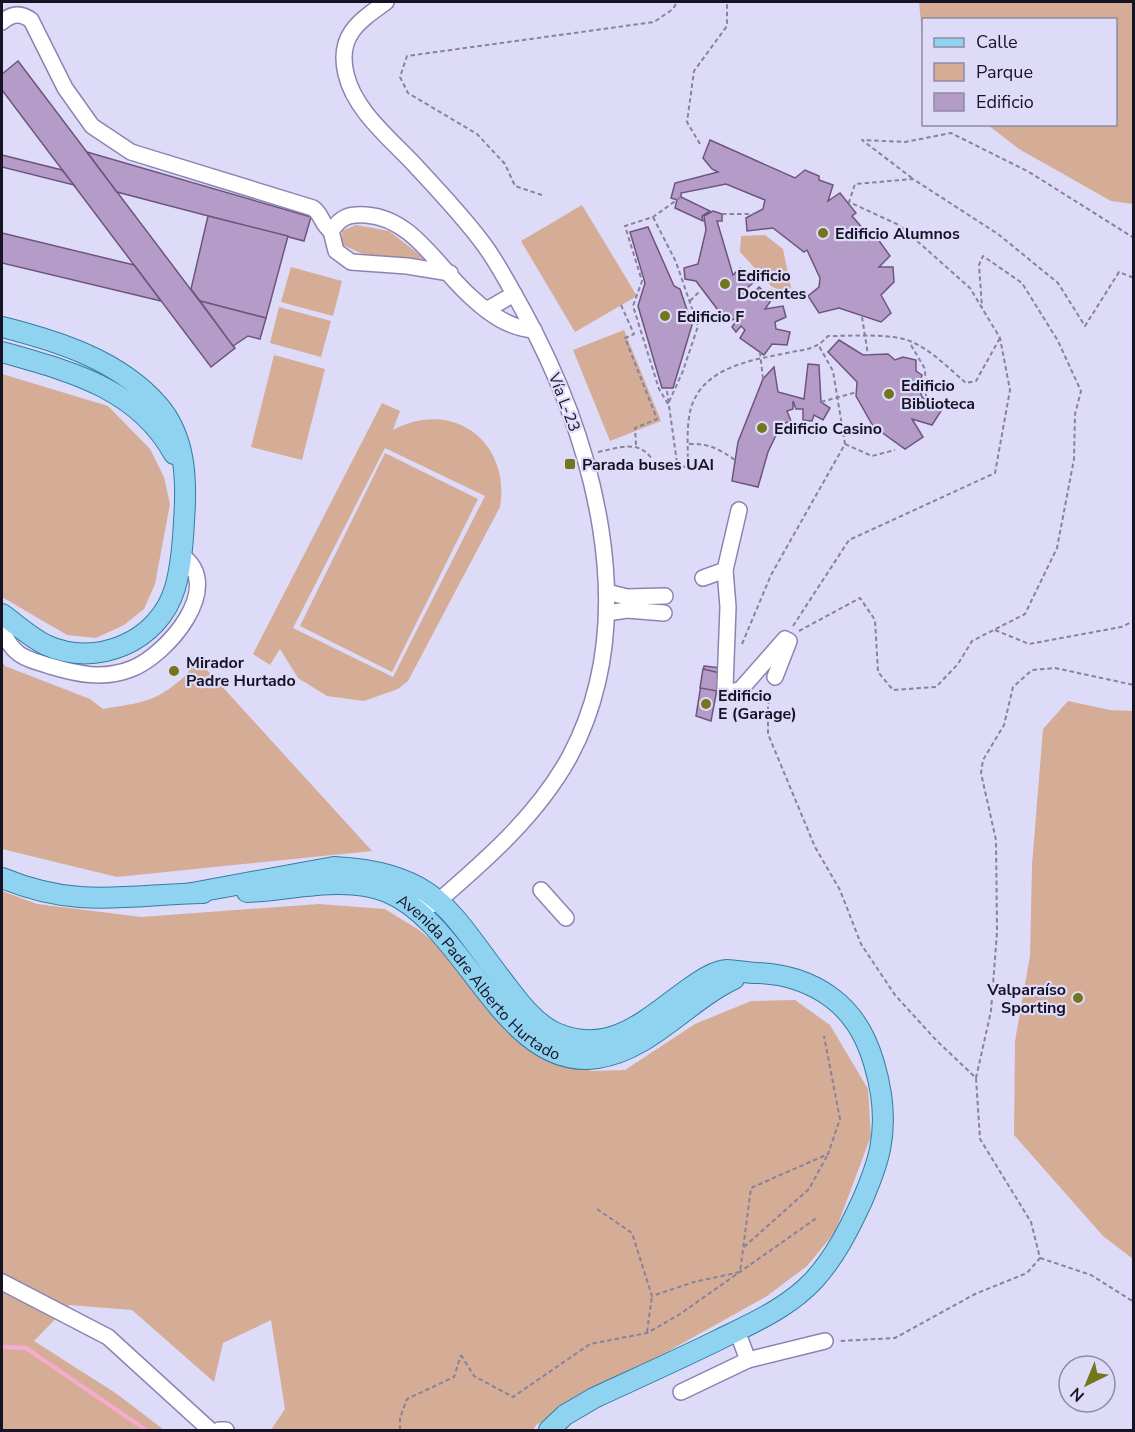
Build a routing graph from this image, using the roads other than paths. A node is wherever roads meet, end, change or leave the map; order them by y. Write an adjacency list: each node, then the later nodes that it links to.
1 (386, 2): 5 (street, Vía L-23)
2 (2, 22): 3 (street)
3 (331, 231): 4 (street); 4 (street)
4 (450, 273): 6 (street)
5 (514, 294): 6 (street); 8 (street, Vía L-23)
6 (488, 309): 8 (street)
7 (2, 327): 10 (main road)
8 (534, 330): 15 (street, Vía L-23)
9 (2, 352): 10 (main road)
10 (184, 476): 12 (main road)
11 (739, 510): 13 (street)
12 (181, 555): 18 (main road); 20 (street)
13 (725, 570): 14 (street); 21 (street)
14 (703, 578)
15 (606, 592): 16 (street); 17 (street, Vía L-23)
16 (665, 596)
17 (607, 613): 19 (street); 25 (street, Vía L-23)
18 (2, 614)
19 (664, 614)
20 (2, 629)
21 (775, 677)
22 (2, 878): 24 (main road, Avenida Padre Alberto Hurtado)
23 (541, 890): 27 (street)
24 (192, 893): 25 (main road, Avenida Padre Alberto Hurtado); 26 (main road, Avenida Padre Alberto Hurtado)
25 (440, 900): 26 (street); 28 (street); 29 (main road, Avenida Padre Alberto Hurtado)
26 (407, 903): 28 (main road, Avenida Padre Alberto Hurtado)
27 (566, 918)
28 (435, 927): 29 (main road, Avenida Padre Alberto Hurtado)
29 (747, 973): 31 (main road, Avenida Padre Alberto Hurtado)
30 (2, 1282): 35 (street)
31 (737, 1331): 33 (street); 38 (main road, Avenida Padre Alberto Hurtado)
32 (825, 1341): 33 (street)
33 (748, 1360): 34 (street)
34 (681, 1392)
35 (210, 1431)
36 (219, 1431): 37 (street)
37 (226, 1431)
38 (549, 1431)

